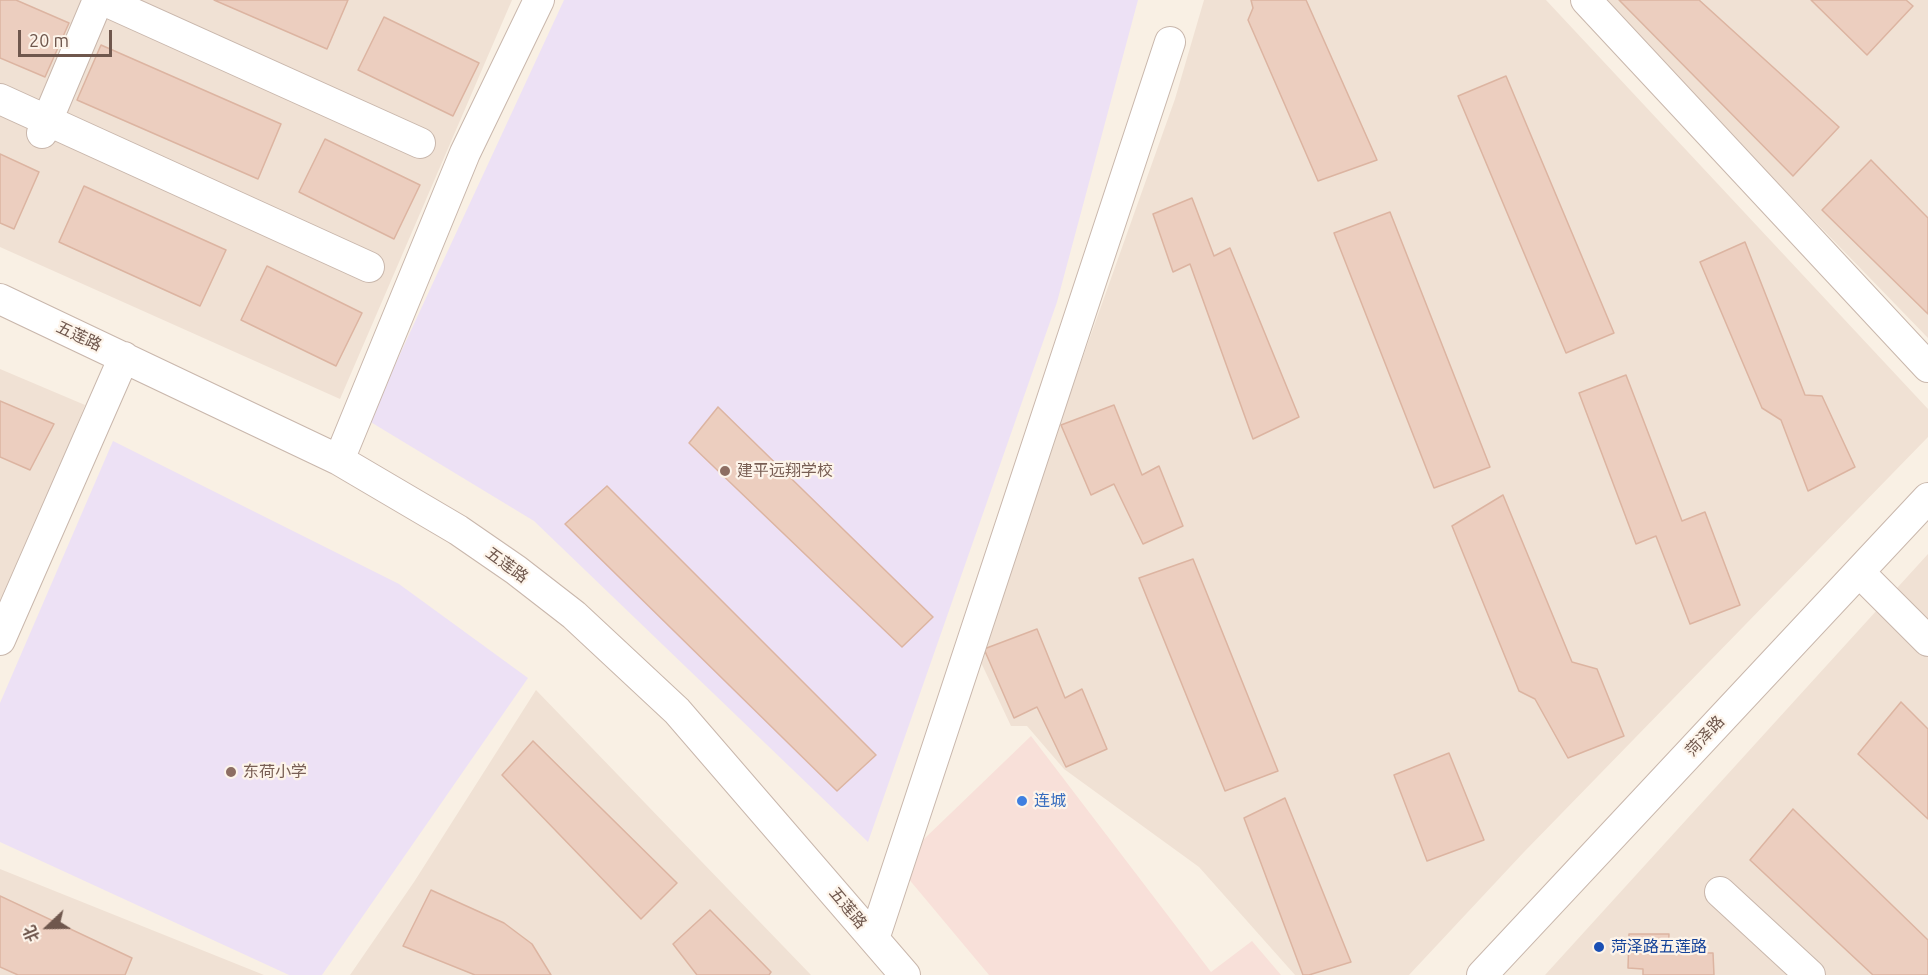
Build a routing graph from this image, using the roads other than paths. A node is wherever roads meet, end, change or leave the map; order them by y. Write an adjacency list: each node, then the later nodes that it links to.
1 (98, 0): 7 (street)
2 (103, 0): 8 (street)
3 (539, 0): 13 (street)
4 (1586, 0): 12 (street)
5 (1170, 42): 19 (street)
6 (0, 99): 7 (street)
7 (45, 127): 9 (street)
8 (420, 143)
9 (369, 267)
10 (0, 299): 11 (street, 五莲路)
11 (124, 357): 13 (street, 五莲路); 16 (street)
12 (1928, 367)
13 (339, 460): 19 (street, 五莲路)
14 (1928, 498): 15 (street, 菏泽路)
15 (1859, 572): 17 (street); 22 (street, 菏泽路)
16 (0, 640)
17 (1928, 641)
18 (1720, 892): 20 (street)
19 (874, 939): 21 (street, 五莲路)
20 (1801, 972)
21 (905, 975)
22 (1482, 975)

